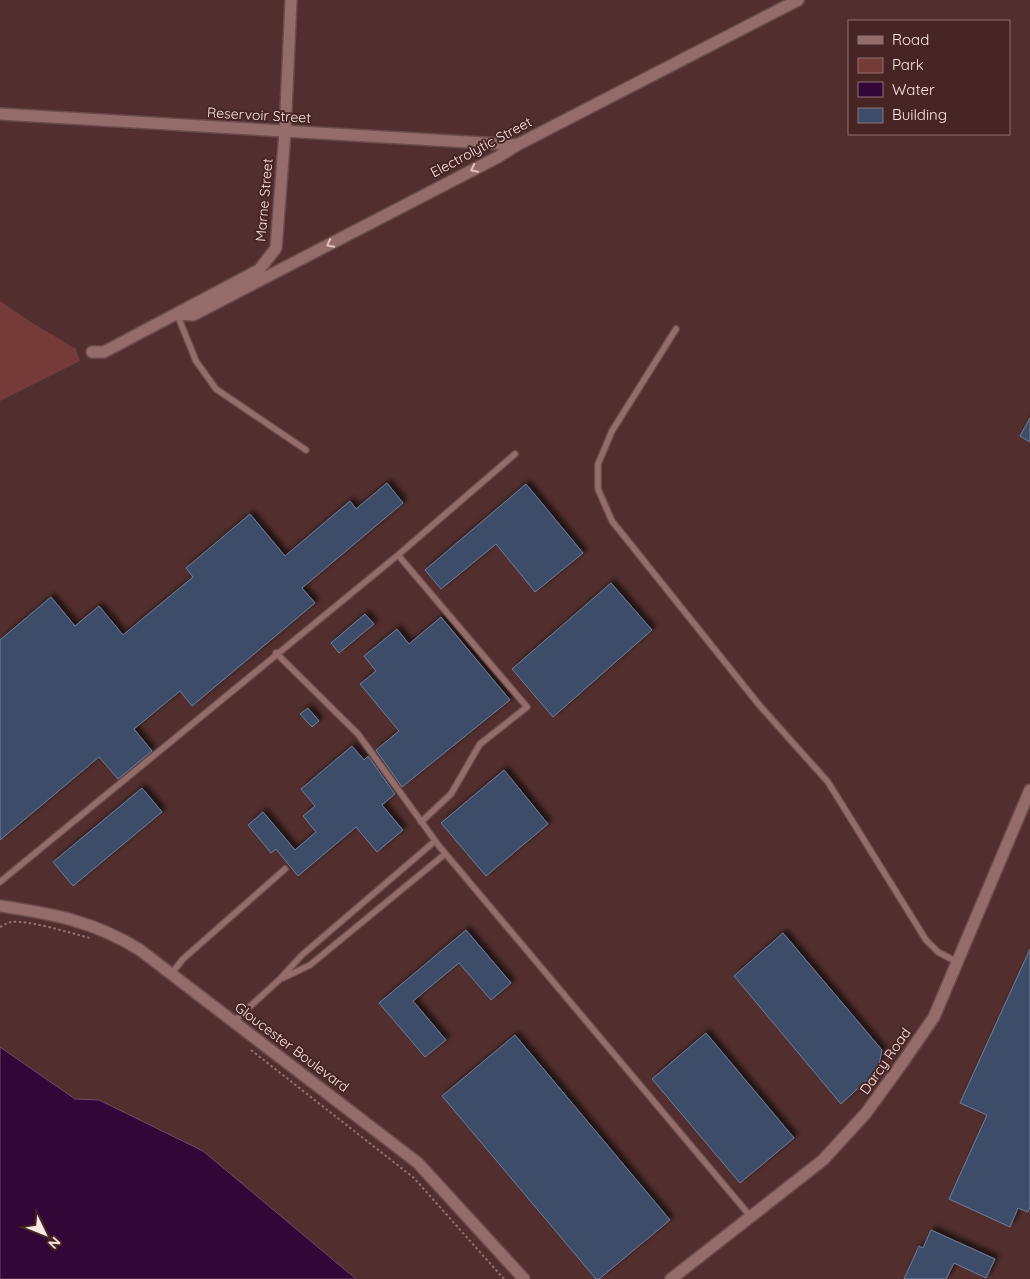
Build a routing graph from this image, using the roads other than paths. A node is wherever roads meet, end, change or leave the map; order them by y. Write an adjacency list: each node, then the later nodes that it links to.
1 (291, 0): 4 (street, Marne Street)
2 (798, 0): 5 (street, Electrolytic Street)
3 (0, 114): 4 (street, Reservoir Street)
4 (285, 132): 5 (street, Reservoir Street); 6 (street, Marne Street)
5 (517, 145): 6 (street, Electrolytic Street, one-way to 6)
6 (177, 314): 8 (street, Marne Street); 9 (lane)
7 (676, 329): 20 (lane)
8 (92, 352)
9 (306, 450)
10 (515, 454): 11 (lane)
11 (398, 554): 12 (lane); 14 (lane)
12 (276, 653): 14 (lane); 18 (lane)
13 (1030, 790): 20 (street, Darcy Road)
14 (422, 822): 15 (lane)
15 (435, 841): 16 (lane); 22 (lane)
16 (445, 854): 22 (lane); 24 (lane)
17 (285, 870): 21 (lane)
18 (0, 882)
19 (0, 906): 21 (street, Gloucester Boulevard)
20 (957, 962): 24 (street, Darcy Road)
21 (171, 974): 23 (street, Gloucester Boulevard)
22 (279, 980): 23 (lane)
23 (234, 1021): 25 (street, Gloucester Boulevard)
24 (751, 1217): 26 (street, Darcy Road)
25 (524, 1279)
26 (671, 1279)

